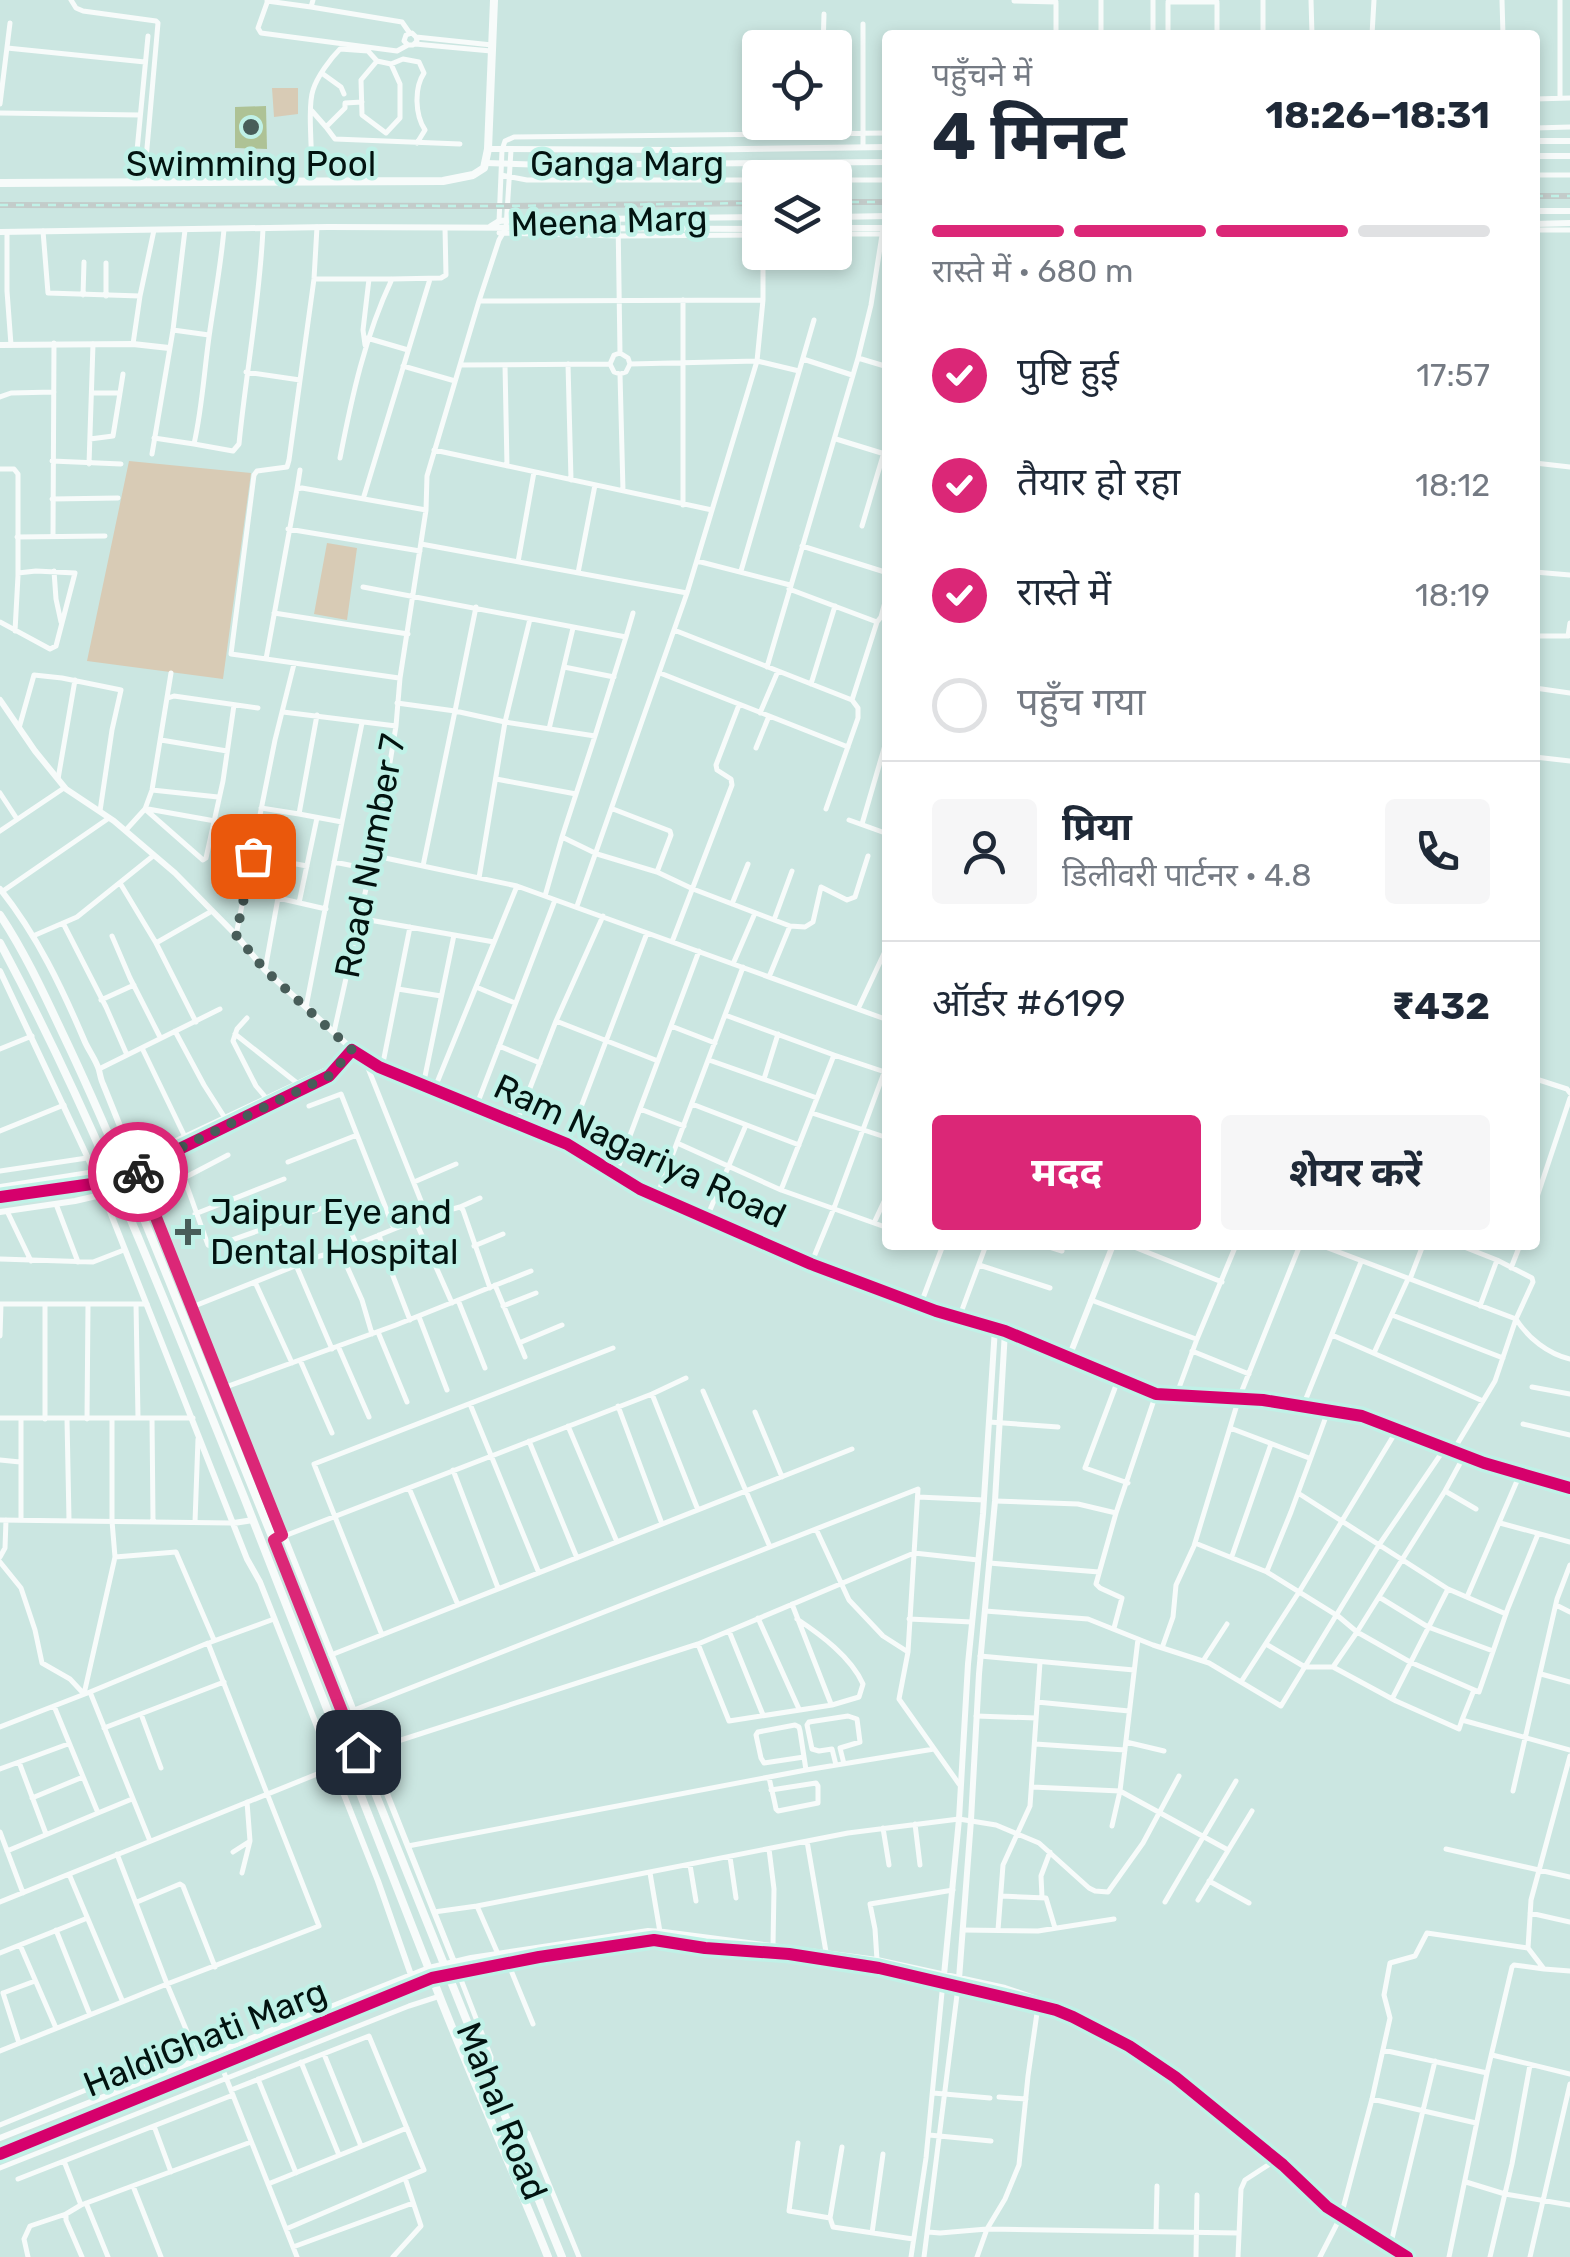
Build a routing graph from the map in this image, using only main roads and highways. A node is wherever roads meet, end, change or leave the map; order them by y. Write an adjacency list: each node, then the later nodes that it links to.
1 (494, 0): 2 (main road)
2 (0, 183)
3 (0, 915): 6 (main road, Mahal Road)
4 (0, 943): 5 (main road, Mahal Road)
5 (548, 2257)
6 (562, 2257)

